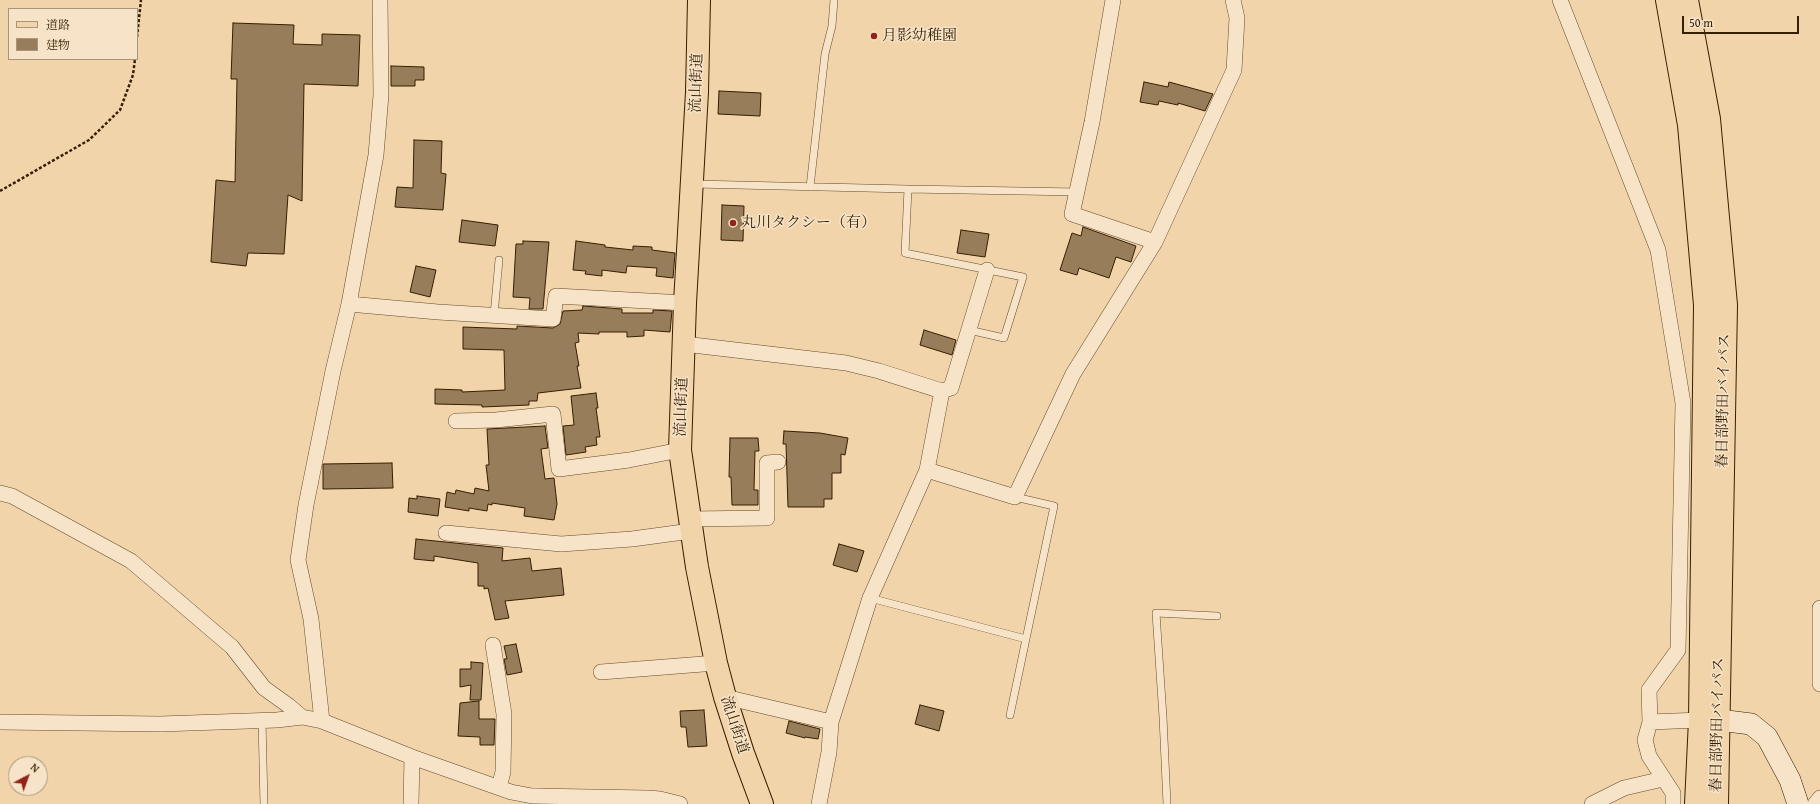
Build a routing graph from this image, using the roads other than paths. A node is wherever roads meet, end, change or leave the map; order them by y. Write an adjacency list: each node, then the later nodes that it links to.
1 (380, 0): 16 (street)
2 (699, 0): 9 (main road, 流山街道)
3 (834, 0): 10 (lane)
4 (1113, 0): 12 (street)
5 (1233, 0): 13 (street)
6 (1560, 0): 46 (street)
7 (1667, 0): 43 (main road, 春日部野田バイパス)
8 (1687, 0): 43 (main road, 春日部野田バイパス)
9 (692, 184): 10 (lane); 17 (main road, 流山街道)
10 (810, 187): 11 (lane)
11 (908, 189): 12 (lane); 15 (lane)
12 (1077, 192): 13 (street)
13 (1155, 242): 27 (street)
14 (499, 260): 18 (lane)
15 (987, 270): 19 (street); 19 (lane)
16 (349, 304): 18 (street); 42 (street)
17 (685, 304): 18 (street); 20 (main road, 流山街道)
18 (494, 315)
19 (969, 330): 21 (street)
20 (684, 344): 21 (street); 23 (main road, 流山街道)
21 (942, 391): 25 (street)
22 (456, 421): 23 (street)
23 (680, 450): 28 (main road, 流山街道)
24 (778, 462): 28 (street)
25 (927, 470): 27 (street); 30 (street)
26 (0, 493): 40 (street)
27 (1015, 497): 33 (lane)
28 (690, 525): 29 (street); 35 (main road, 流山街道)
29 (446, 533)
30 (870, 598): 33 (lane); 45 (street)
31 (1820, 608): 37 (street)
32 (1217, 616): 56 (lane)
33 (1026, 640): 39 (lane)
34 (493, 645): 49 (street)
35 (716, 663): 36 (street); 38 (main road, 流山街道)
36 (601, 672)
37 (1820, 684)
38 (725, 697): 45 (street); 54 (main road, 流山街道)
39 (1010, 715)
40 (302, 717): 41 (street); 42 (street)
41 (262, 720): 44 (street); 51 (lane)
42 (322, 720): 47 (street)
43 (1709, 720): 46 (street); 59 (main road, 春日部野田バイパス); 60 (main road, 春日部野田バイパス); 61 (street)
44 (0, 722)
45 (831, 722): 55 (street)
46 (1650, 722): 48 (street)
47 (412, 757): 49 (street); 52 (street)
48 (1663, 779): 57 (street); 58 (street)
49 (498, 788): 53 (street)
50 (1820, 798): 62 (street)
51 (264, 804)
52 (411, 804)
53 (680, 804)
54 (762, 804)
55 (819, 804)
56 (1167, 804)
57 (1592, 804)
58 (1673, 804)
59 (1696, 804)
60 (1717, 804)
61 (1798, 804)
62 (1815, 804)

